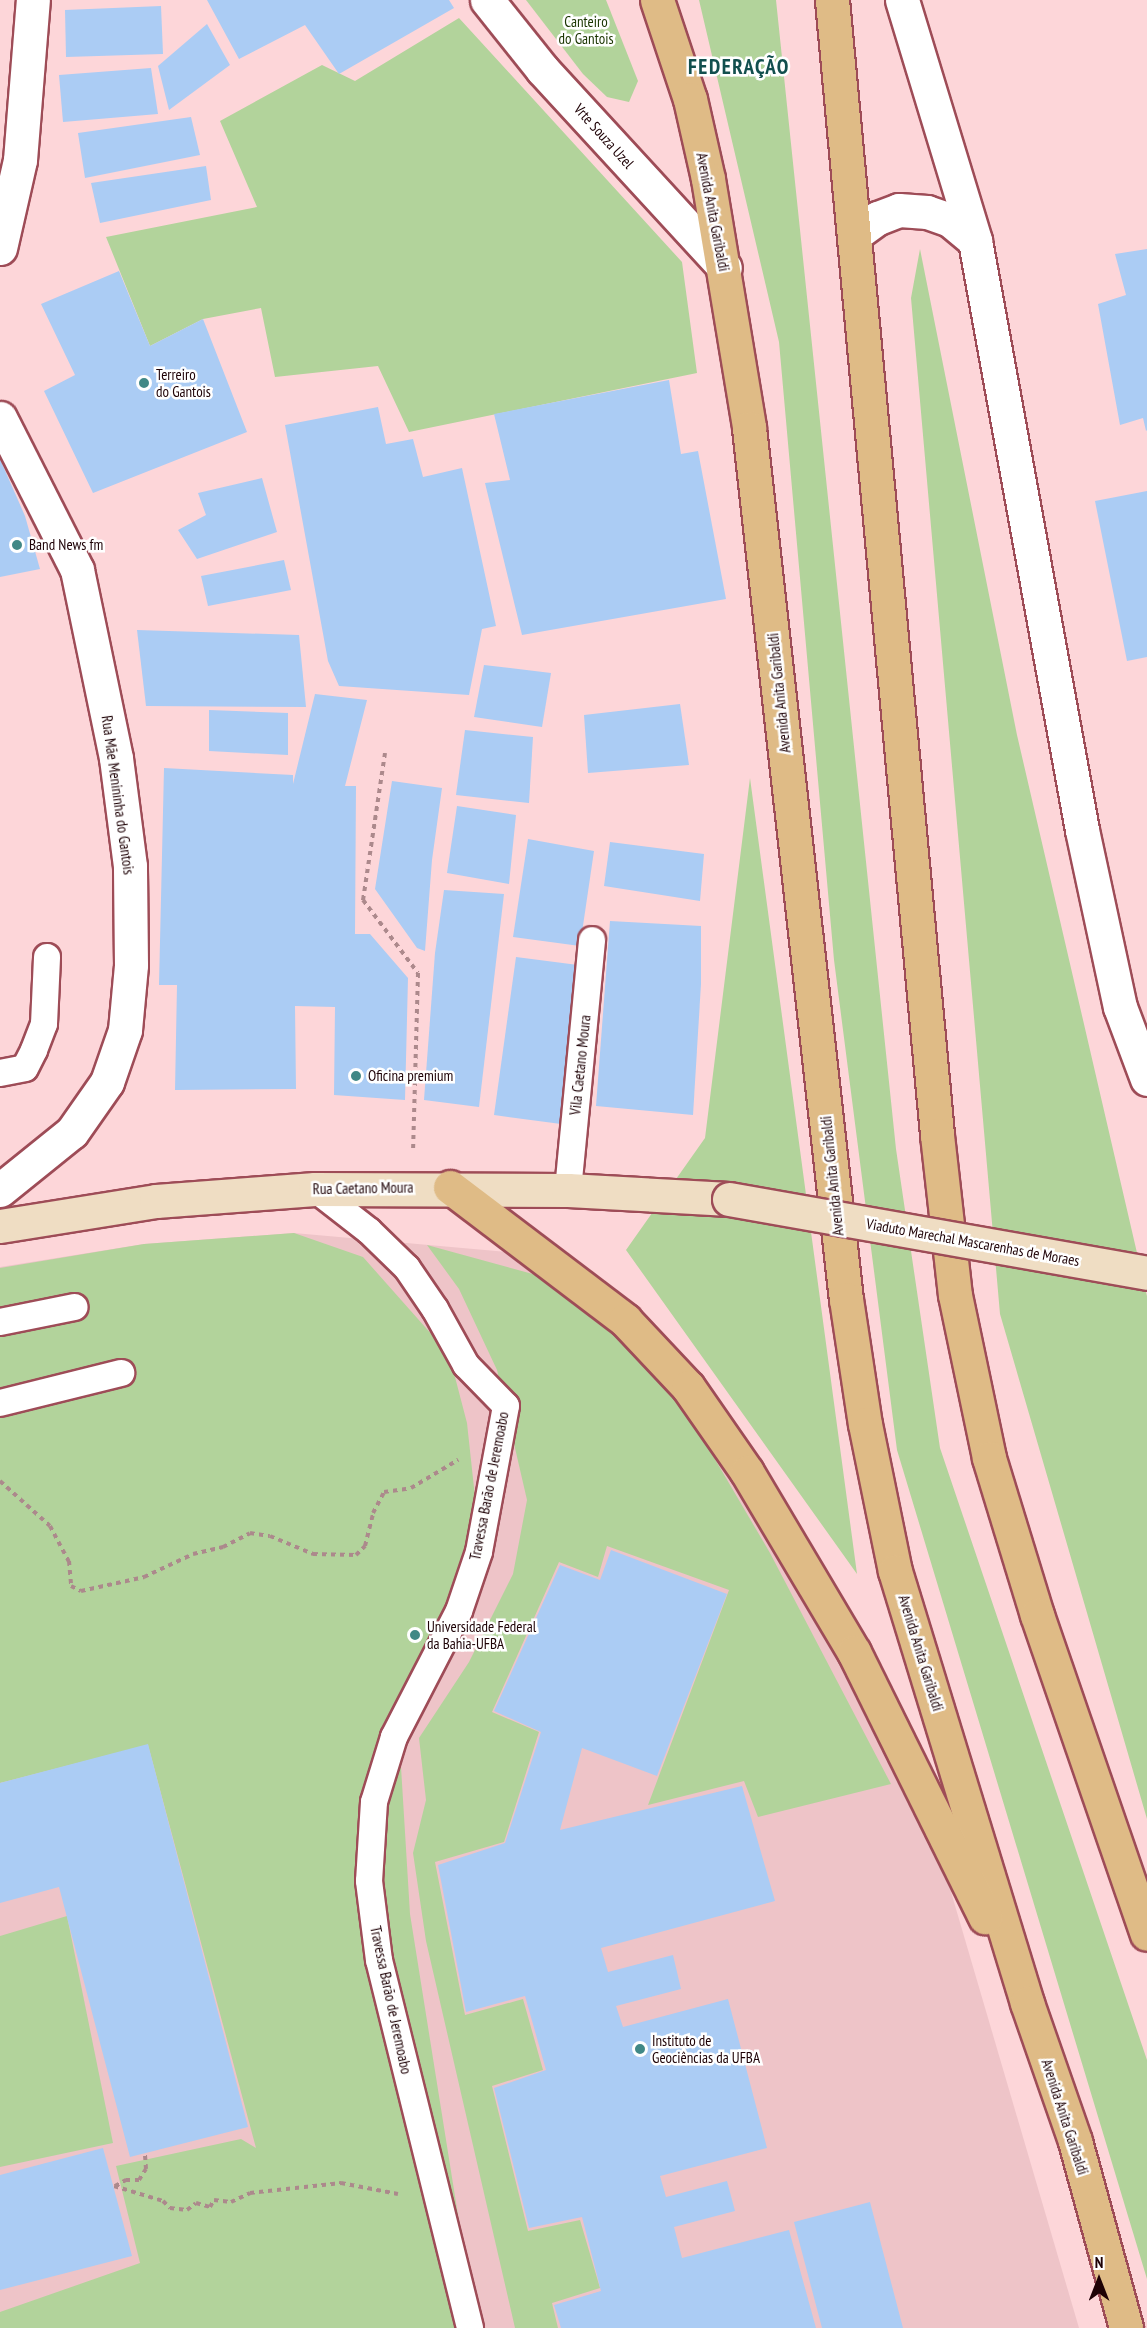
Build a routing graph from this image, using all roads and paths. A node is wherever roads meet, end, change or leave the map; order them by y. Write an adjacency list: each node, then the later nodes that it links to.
1 (33, 0): 6 (street)
2 (487, 0): 10 (street, Vrte Souza Uzel)
3 (657, 0): 10 (main road, Avenida Anita Garibaldi)
4 (832, 0): 7 (main road)
5 (902, 0): 8 (street)
6 (11, 143): 9 (street)
7 (857, 233): 8 (street); 31 (main road)
8 (975, 241): 16 (street)
9 (0, 248)
10 (725, 268): 32 (main road, Avenida Anita Garibaldi)
11 (0, 418): 20 (street, Rua Mãe Menininha do Gantois)
12 (385, 753): 17 (path)
13 (592, 940): 21 (lane, Vila Caetano Moura)
14 (46, 957): 15 (lane)
15 (0, 1073)
16 (1147, 1079)
17 (412, 1187): 18 (main road, Rua Caetano Moura); 19 (main road, Rua Caetano Moura)
18 (450, 1187): 21 (main road, Rua Caetano Moura); 32 (main road)
19 (315, 1189): 23 (main road, Rua Caetano Moura); 35 (lane, Travessa Barão de Jeremoabo)
20 (0, 1190)
21 (568, 1190): 22 (main road, Rua Caetano Moura)
22 (729, 1199): 24 (main road, Viaduto Marechal Mascarenhas de Moraes, bridge)
23 (0, 1226)
24 (1147, 1273)
25 (75, 1307): 26 (lane)
26 (0, 1322)
27 (121, 1373): 28 (lane)
28 (0, 1403)
29 (441, 1468): 30 (path)
30 (0, 1481)
31 (1147, 1934)
32 (1027, 2003): 36 (main road, Avenida Anita Garibaldi)
33 (145, 2153): 34 (path)
34 (401, 2197)
35 (470, 2328)
36 (1126, 2328)

